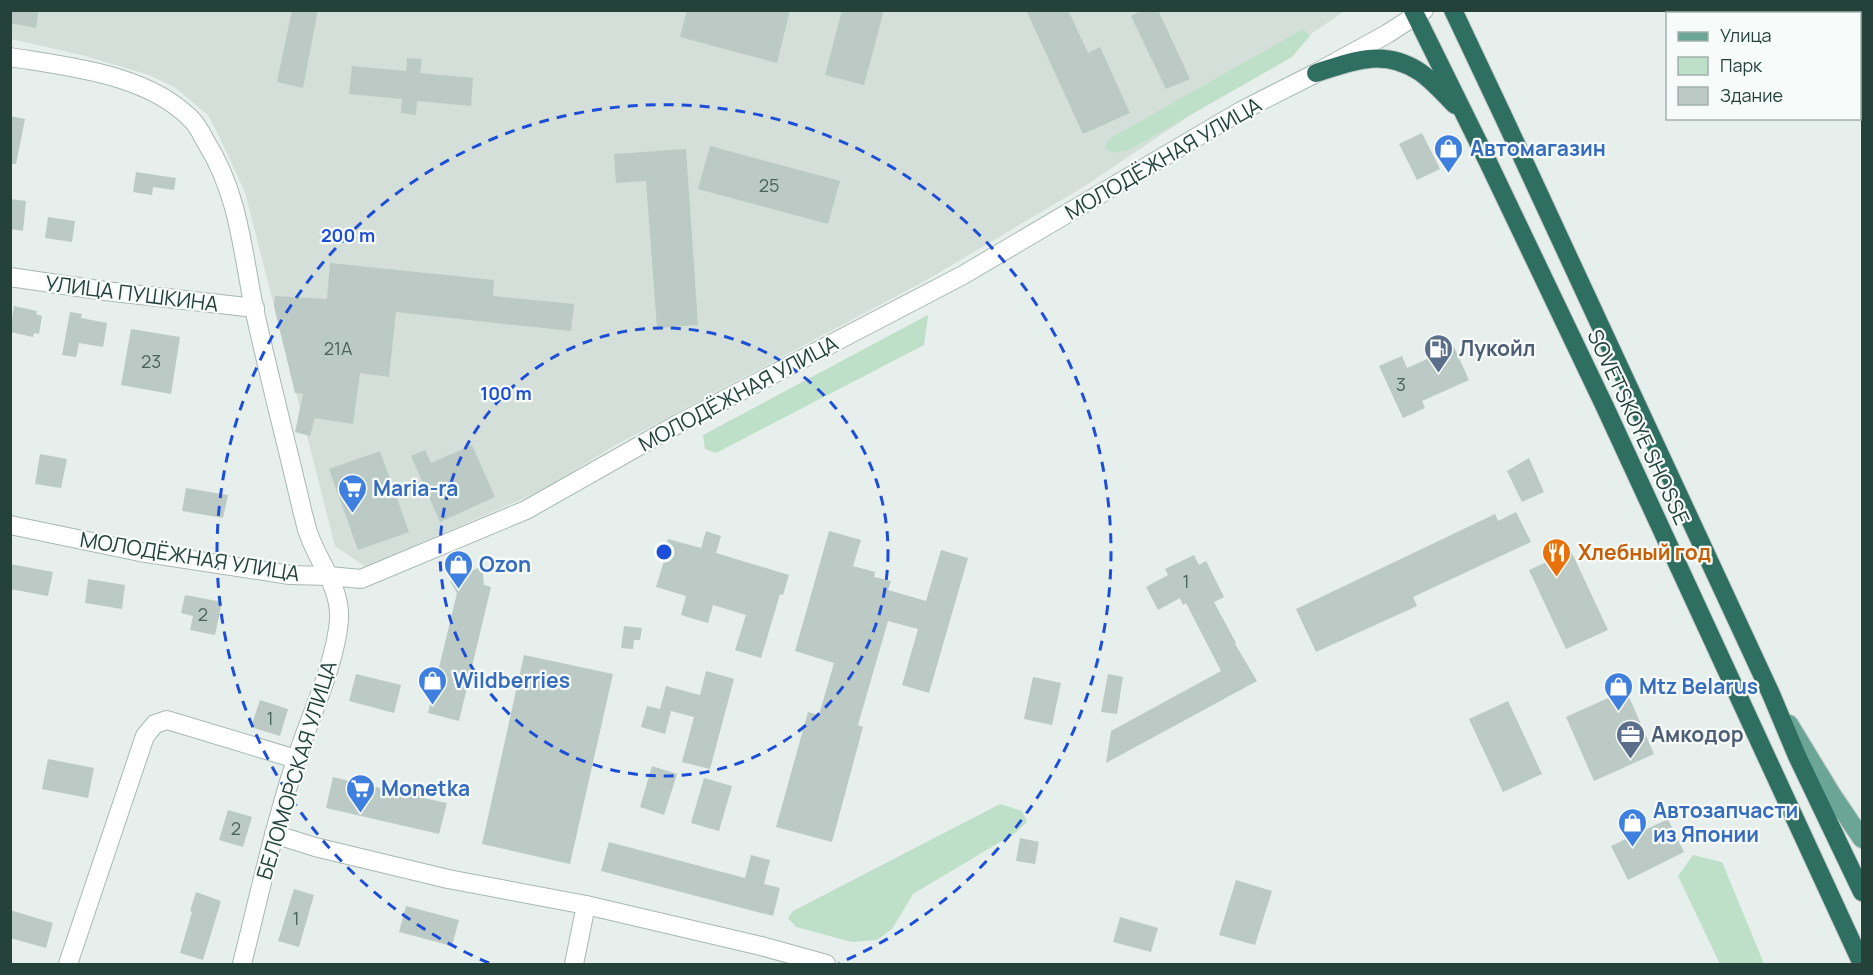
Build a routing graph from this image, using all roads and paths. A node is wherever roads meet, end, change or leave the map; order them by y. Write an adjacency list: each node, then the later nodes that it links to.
1 (1453, 10): 10 (highway, SOVETSKOYE SHOSSE)
2 (1417, 12): 4 (street, МОЛОДЁЖНАЯ УЛИЦА); 5 (highway, SOVETSKOYE SHOSSE)
3 (10, 57): 7 (street, БЕЛОМОРСКАЯ УЛИЦА)
4 (1316, 73): 5 (highway); 9 (street, МОЛОДЁЖНАЯ УЛИЦА)
5 (1465, 114): 20 (highway, SOVETSKOYE SHOSSE)
6 (10, 277): 7 (street, УЛИЦА ПУШКИНА)
7 (255, 308): 9 (street, БЕЛОМОРСКАЯ УЛИЦА)
8 (10, 525): 9 (street, МОЛОДЁЖНАЯ УЛИЦА)
9 (329, 576): 11 (street, БЕЛОМОРСКАЯ УЛИЦА)
10 (1771, 694): 13 (main road); 14 (highway, SOVETSKOYE SHOSSE)
11 (296, 759): 12 (street, БЕЛОМОРСКАЯ УЛИЦА); 16 (street)
12 (274, 834): 15 (street); 17 (street, БЕЛОМОРСКАЯ УЛИЦА)
13 (1863, 838)
14 (1863, 892)
15 (586, 905): 18 (street); 19 (street)
16 (68, 964)
17 (242, 964)
18 (574, 964)
19 (826, 964)
20 (1862, 964)

